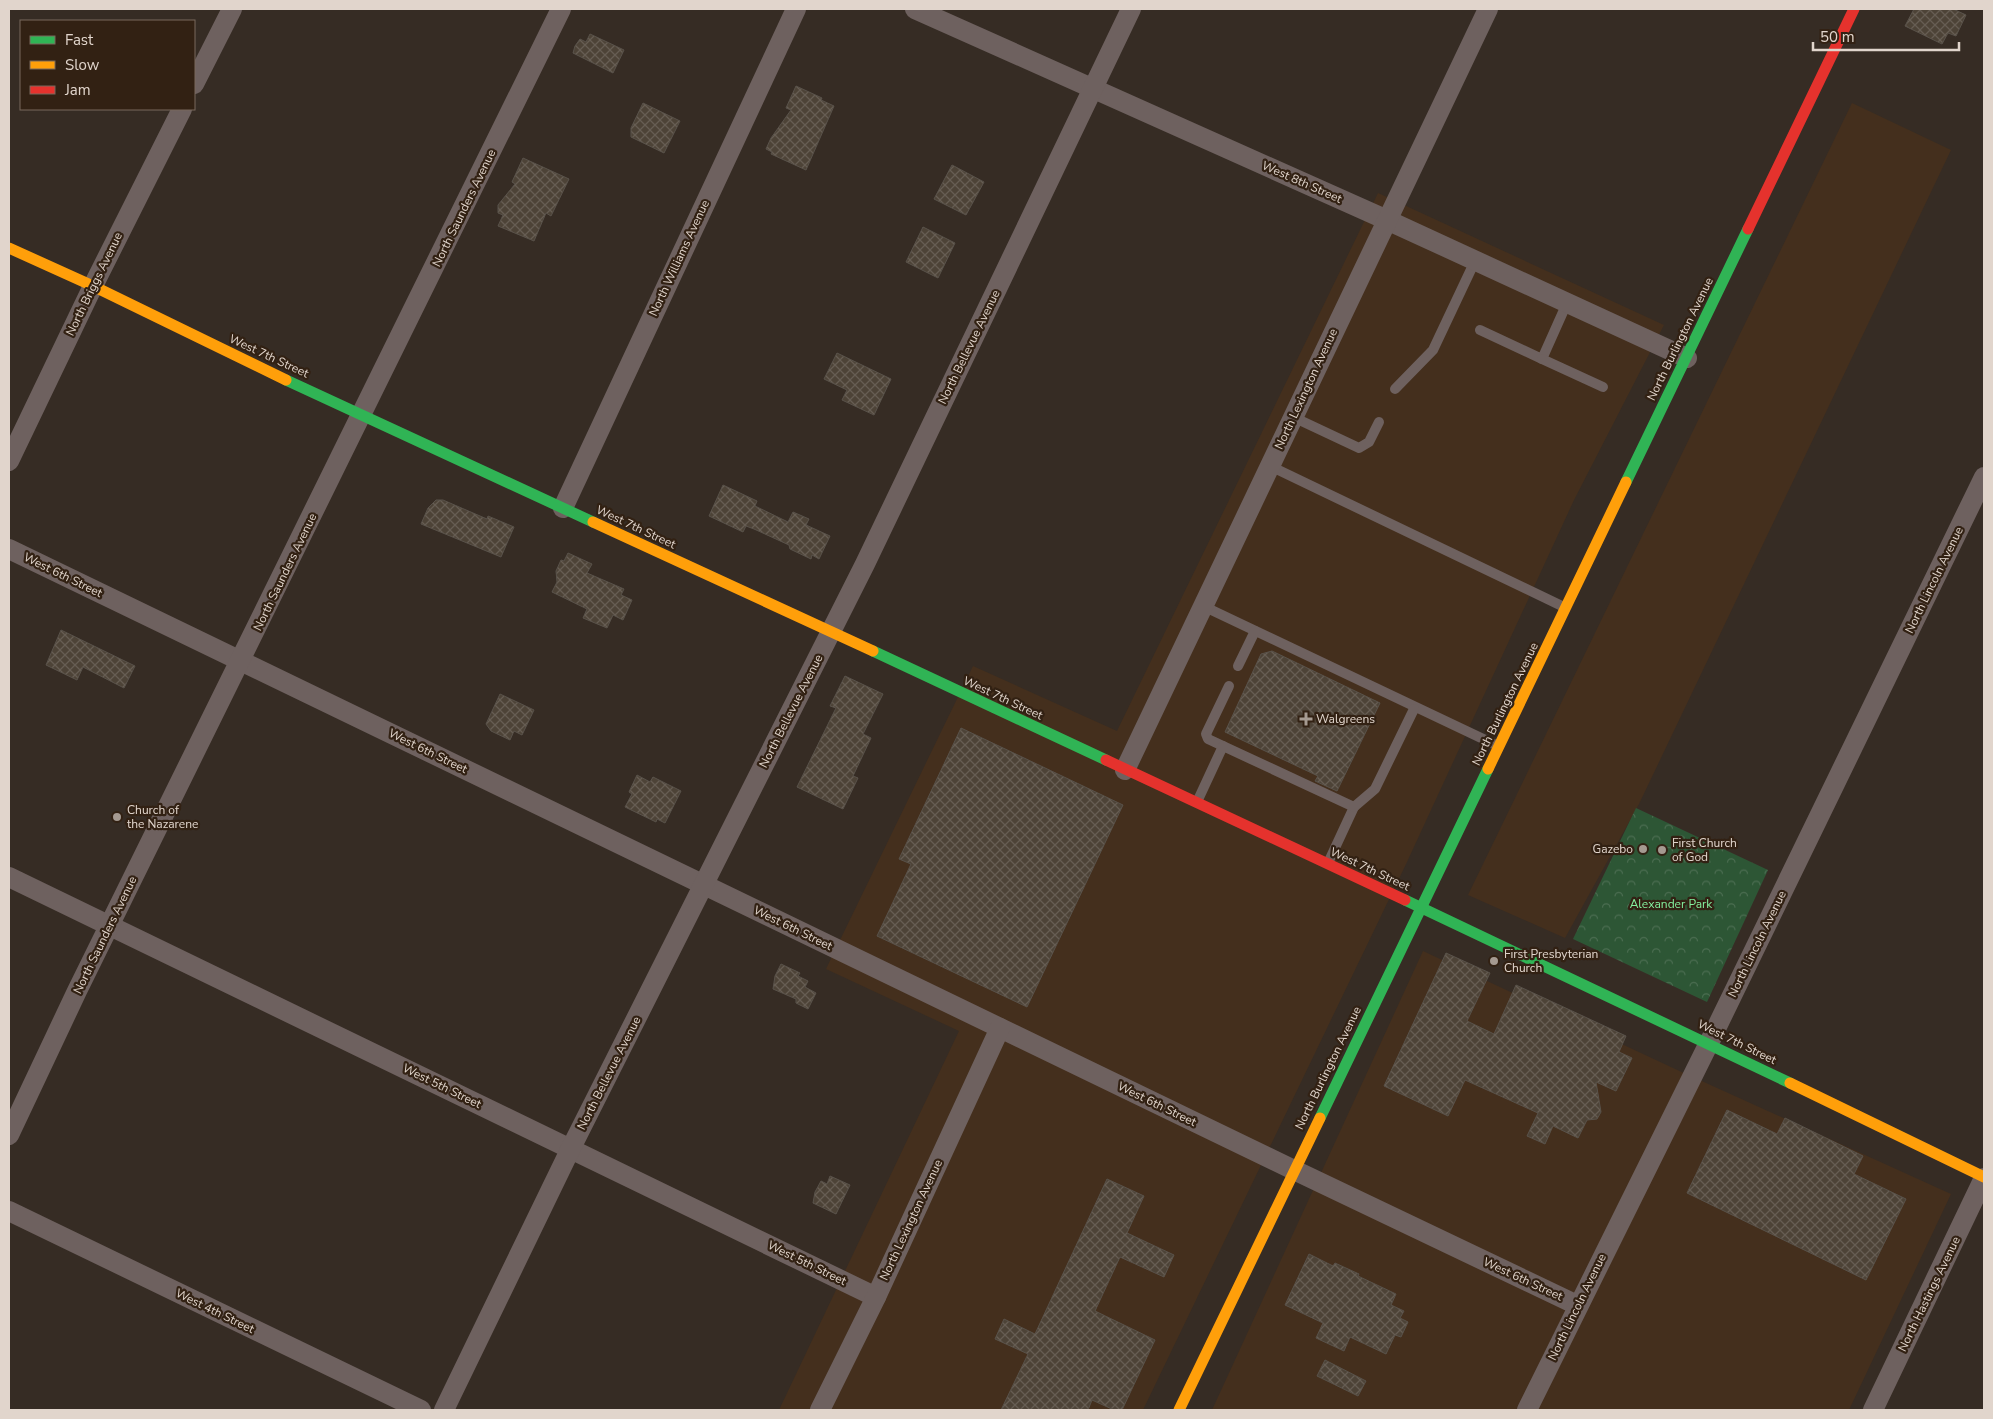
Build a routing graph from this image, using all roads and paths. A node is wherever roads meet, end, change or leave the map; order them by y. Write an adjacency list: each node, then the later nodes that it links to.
1 (232, 9): 8 (street)
2 (561, 9): 21 (street, North Saunders Avenue)
3 (796, 9): 27 (street, North Williams Avenue)
4 (915, 9): 9 (street, West 8th Street)
5 (1131, 9): 9 (street, North Bellevue Avenue)
6 (1488, 9): 11 (street, North Lexington Avenue)
7 (1854, 9): 17 (main road, North Burlington Avenue)
8 (195, 82)
9 (1092, 89): 11 (street, West 8th Street); 32 (street, North Bellevue Avenue)
10 (181, 110): 14 (street, North Briggs Avenue)
11 (1387, 220): 13 (street, West 8th Street); 22 (street, North Lexington Avenue)
12 (9, 248): 14 (main road, West 7th Street)
13 (1475, 261): 15 (street, West 8th Street); 20 (lane)
14 (93, 286): 21 (main road, West 7th Street); 24 (street, North Briggs Avenue)
15 (1567, 303): 17 (street, West 8th Street); 18 (lane)
16 (1480, 330): 18 (lane)
17 (1687, 358): 30 (main road, North Burlington Avenue)
18 (1542, 359): 19 (lane)
19 (1603, 387)
20 (1395, 389)
21 (362, 415): 27 (main road, West 7th Street); 33 (street, North Saunders Avenue)
22 (1293, 417): 23 (lane); 25 (street, North Lexington Avenue)
23 (1379, 422)
24 (9, 461)
25 (1270, 466): 29 (street, North Lexington Avenue); 30 (lane)
26 (1984, 477): 48 (street, North Lincoln Avenue)
27 (563, 508): 32 (main road, West 7th Street)
28 (9, 549): 33 (street, West 6th Street)
29 (1203, 606): 31 (lane); 39 (street, North Lexington Avenue)
30 (1566, 608): 38 (main road, North Burlington Avenue)
31 (1255, 631): 34 (lane); 38 (lane)
32 (831, 633): 39 (main road, West 7th Street); 44 (street, North Bellevue Avenue)
33 (241, 661): 44 (street, West 6th Street); 46 (street, North Saunders Avenue)
34 (1238, 666)
35 (1229, 686): 37 (lane)
36 (1414, 709): 41 (lane)
37 (1224, 746): 40 (lane); 41 (lane)
38 (1499, 746): 45 (main road, North Burlington Avenue)
39 (1125, 770): 40 (main road, West 7th Street)
40 (1197, 803): 42 (main road, West 7th Street)
41 (1354, 807): 42 (lane)
42 (1327, 864): 45 (main road, West 7th Street)
43 (9, 877): 46 (street, West 5th Street)
44 (705, 885): 47 (street, West 6th Street); 50 (street, North Bellevue Avenue)
45 (1421, 908): 48 (main road, West 7th Street); 51 (main road, North Burlington Avenue)
46 (109, 927): 49 (street, North Saunders Avenue); 50 (street, West 5th Street)
47 (1000, 1028): 51 (street, West 6th Street); 54 (street, North Lexington Avenue)
48 (1708, 1043): 52 (main road, West 7th Street); 55 (street, North Lincoln Avenue)
49 (9, 1135)
50 (571, 1148): 54 (street, West 5th Street); 57 (street, North Bellevue Avenue)
51 (1294, 1170): 55 (street, West 6th Street); 59 (main road, North Burlington Avenue)
52 (1984, 1178): 61 (street, North Hastings Avenue)
53 (9, 1211): 56 (street, West 4th Street)
54 (876, 1297): 58 (street, North Lexington Avenue)
55 (1578, 1305): 60 (street, North Lincoln Avenue)
56 (420, 1410)
57 (444, 1410)
58 (820, 1410)
59 (1179, 1410)
60 (1527, 1410)
61 (1874, 1410)

